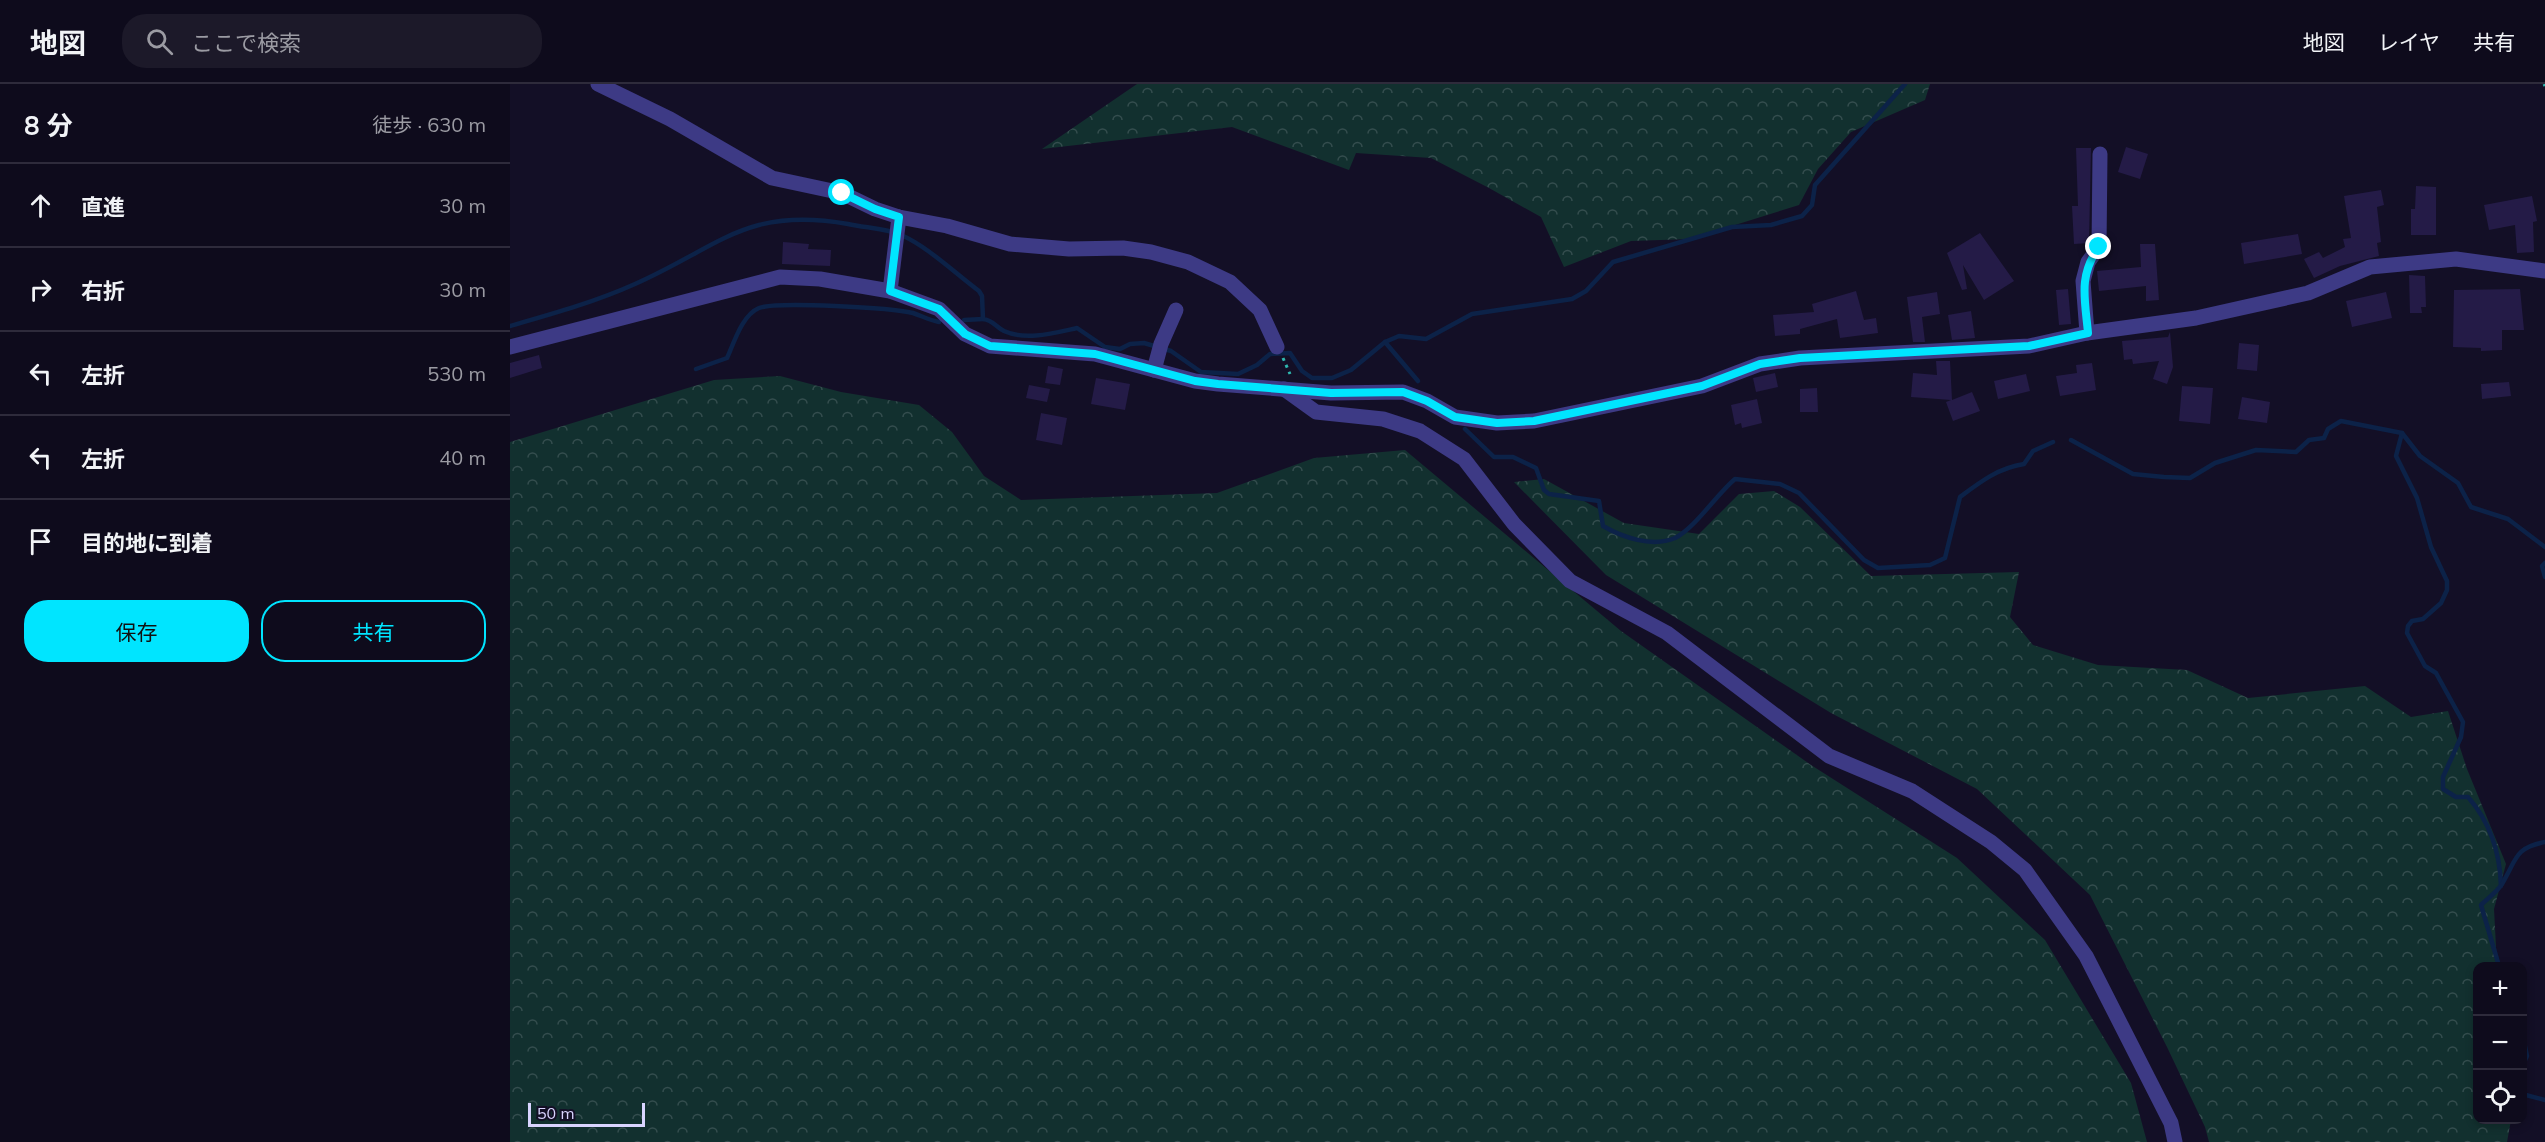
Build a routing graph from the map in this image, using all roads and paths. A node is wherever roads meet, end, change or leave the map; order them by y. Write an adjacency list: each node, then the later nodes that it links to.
1 (598, 84): 3 (street)
2 (2100, 154): 7 (street)
3 (898, 223): 5 (street); 9 (street)
4 (2545, 271): 7 (street)
5 (890, 291): 8 (street); 10 (street)
6 (1176, 310): 10 (street)
7 (2088, 333): 11 (street)
8 (510, 347)
9 (1277, 347)
10 (1154, 370): 11 (street)
11 (1284, 389): 12 (street)
12 (2175, 1142)

